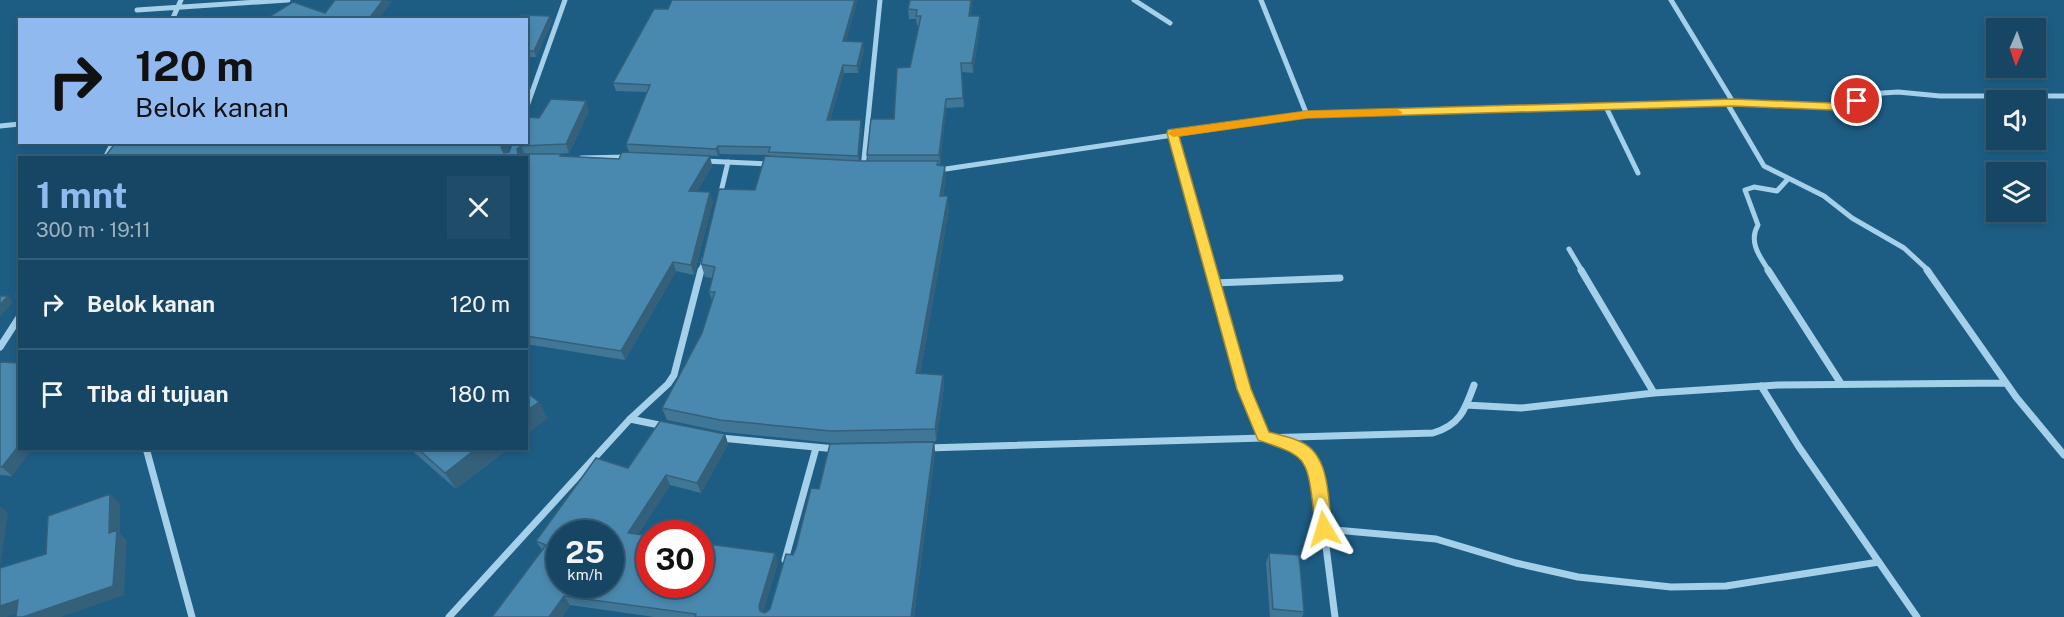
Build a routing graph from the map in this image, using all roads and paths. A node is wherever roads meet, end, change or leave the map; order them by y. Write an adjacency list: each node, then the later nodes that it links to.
1 (181, 0): 9 (street)
2 (288, 0): 8 (street)
3 (565, 0): 14 (street)
4 (880, 0): 27 (street)
5 (1134, 0): 12 (street)
6 (1261, 0): 17 (street)
7 (1671, 0): 15 (street)
8 (226, 2): 9 (street)
9 (179, 7): 10 (street); 11 (street)
10 (137, 10)
11 (173, 18)
12 (1170, 23)
13 (2064, 96): 15 (street)
14 (528, 103)
15 (1730, 103): 16 (street); 31 (street)
16 (1606, 107): 17 (street); 30 (street)
17 (1307, 114): 20 (street)
18 (18, 124): 19 (street)
19 (0, 126)
20 (1173, 133): 29 (street); 36 (street)
21 (640, 157): 22 (street)
22 (572, 158)
23 (695, 160): 24 (street)
24 (728, 162): 25 (street); 32 (street)
25 (773, 164)
26 (852, 168): 27 (street)
27 (863, 169): 28 (street)
28 (874, 169)
29 (929, 170)
30 (1638, 173)
31 (1788, 179): 39 (street); 40 (street)
32 (717, 207)
33 (1569, 249): 43 (street)
34 (705, 252): 45 (street)
35 (1340, 278): 36 (street)
36 (1214, 283): 48 (street)
37 (18, 319): 38 (street)
38 (0, 347)
39 (1840, 382): 40 (street); 42 (street)
40 (2006, 383): 53 (street)
41 (1474, 385): 44 (street)
42 (1761, 386): 43 (street); 55 (street)
43 (1654, 393): 44 (street)
44 (1466, 405): 48 (street)
45 (630, 419): 46 (street); 58 (street)
46 (676, 429)
47 (711, 436): 49 (street)
48 (1263, 436): 50 (street); 54 (street)
49 (816, 448): 51 (street); 56 (street)
50 (914, 448)
51 (845, 449)
52 (147, 450): 57 (street)
53 (2064, 455)
54 (1324, 529): 55 (street); 59 (street)
55 (1879, 562): 60 (street)
56 (784, 567)
57 (192, 617)
58 (449, 617)
59 (1335, 617)
60 (1917, 617)

